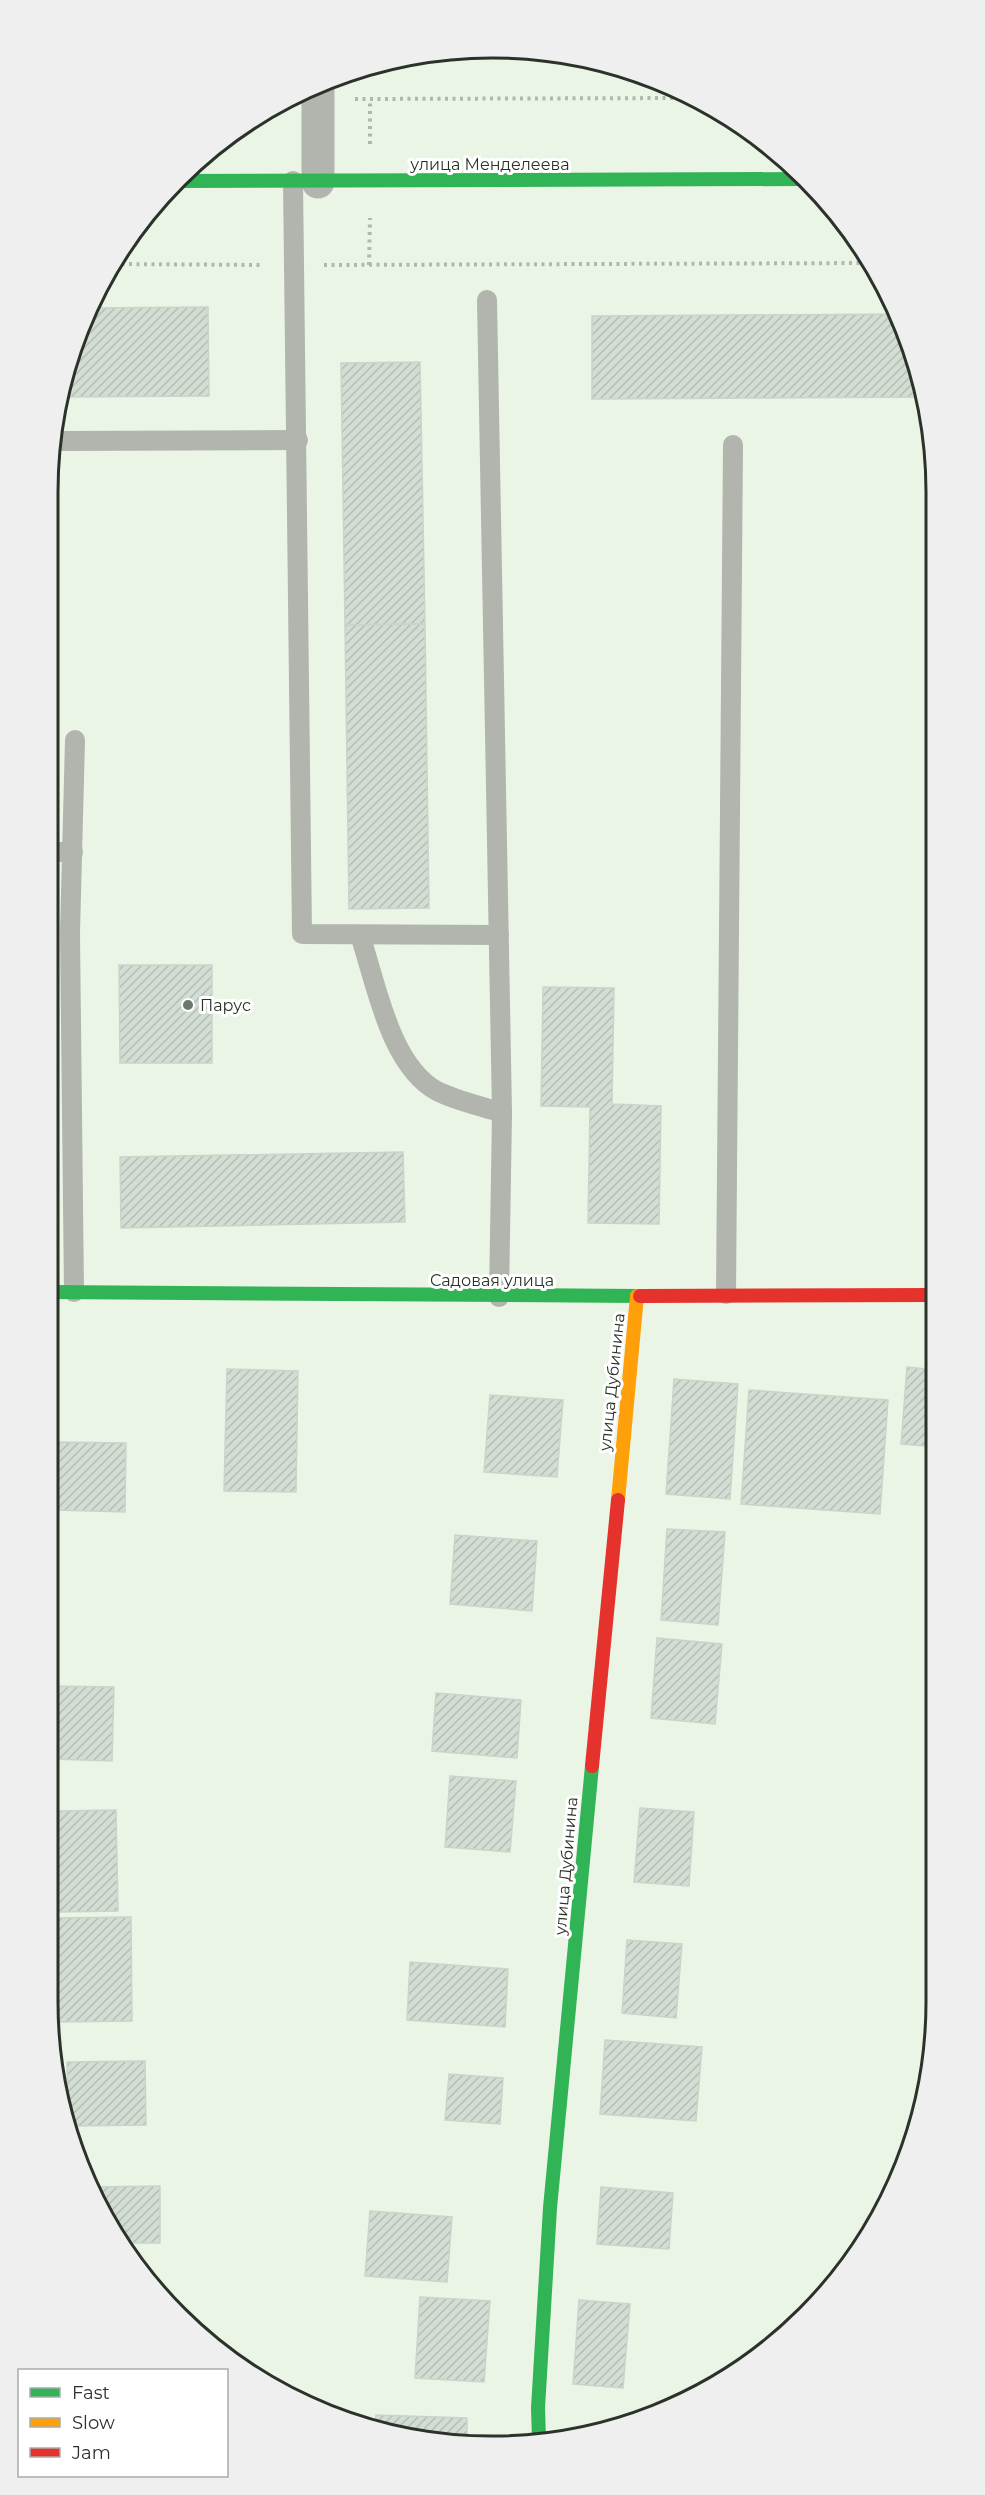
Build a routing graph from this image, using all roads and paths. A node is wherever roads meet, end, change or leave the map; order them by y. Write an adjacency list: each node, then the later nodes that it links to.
1 (317, 96): 6 (street)
2 (673, 98): 3 (path)
3 (370, 99)
4 (791, 178): 6 (street, улица Менделеева)
5 (191, 181): 6 (street, улица Менделеева)
6 (305, 181): 9 (lane)
7 (860, 263): 9 (path)
8 (124, 264): 9 (path)
9 (294, 265): 11 (lane)
10 (488, 300): 18 (lane)
11 (298, 440): 12 (lane); 17 (lane)
12 (61, 441)
13 (733, 445): 22 (lane)
14 (75, 740): 16 (lane)
15 (58, 852): 16 (lane)
16 (73, 852): 21 (lane)
17 (360, 935): 18 (lane); 19 (lane)
18 (499, 935): 19 (lane)
19 (502, 1113): 25 (lane)
20 (58, 1292): 21 (street, Садовая улица)
21 (74, 1292): 25 (street, Садовая улица)
22 (726, 1294): 23 (street, Садовая улица); 24 (street, Садовая улица)
23 (926, 1295)
24 (637, 1296): 25 (street, Садовая улица); 26 (street, улица Дубинина)
25 (499, 1297)
26 (538, 2434)

